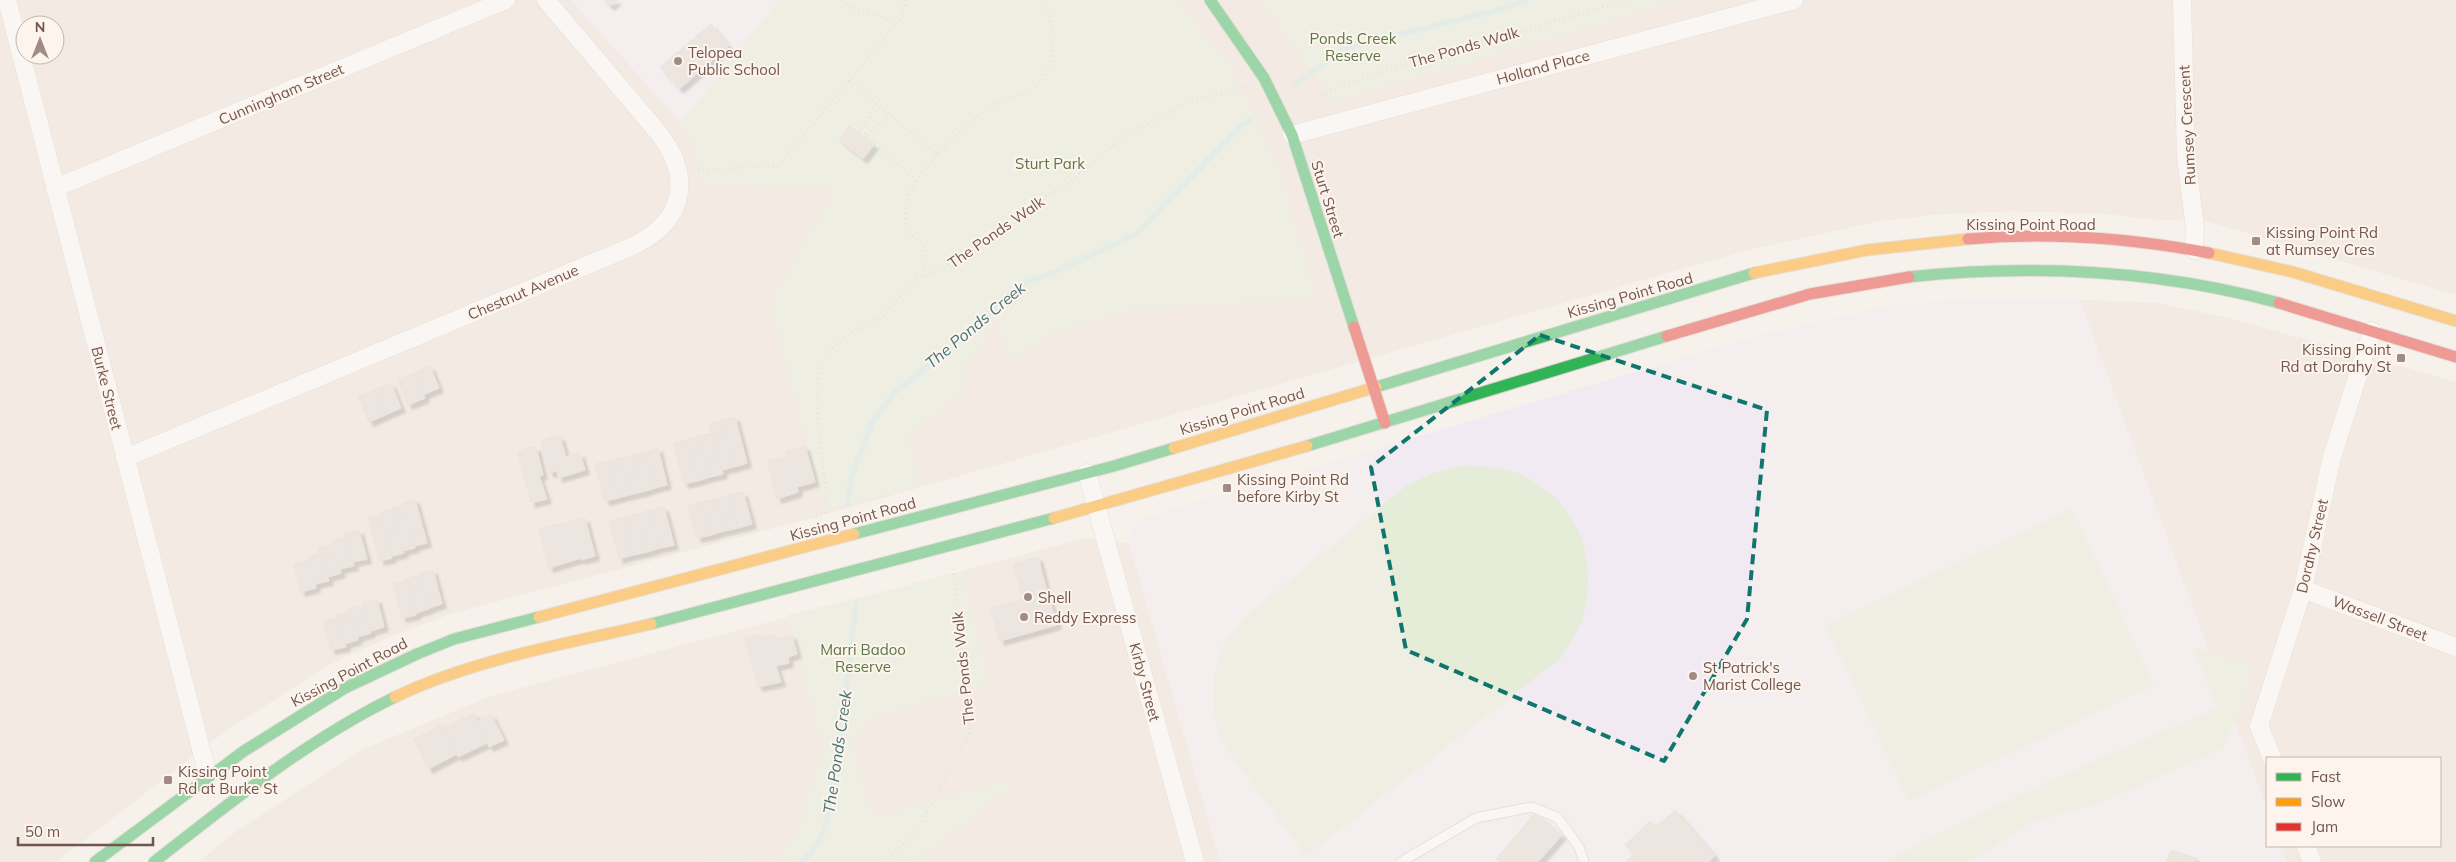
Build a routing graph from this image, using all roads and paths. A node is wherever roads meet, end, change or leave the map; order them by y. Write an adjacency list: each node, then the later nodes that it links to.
1 (7, 0): 22 (street, Burke Street)
2 (506, 0): 22 (street, Cunningham Street)
3 (546, 0): 20 (street, Chestnut Avenue)
4 (841, 0): 11 (path)
5 (906, 0): 11 (path)
6 (1210, 0): 18 (main road, Sturt Street)
7 (1629, 0): 14 (path, The Ponds Walk)
8 (1794, 0): 18 (street, Holland Place)
9 (2182, 0): 23 (street, Rumsey Crescent)
10 (1041, 1): 19 (path)
11 (895, 26): 12 (path)
12 (849, 81): 15 (path); 20 (path)
13 (1246, 86): 24 (path, The Ponds Walk)
14 (1302, 102)
15 (877, 104): 16 (path); 17 (path)
16 (889, 114): 17 (path); 19 (path)
17 (867, 135): 21 (path)
18 (1292, 135): 28 (main road, Sturt Street)
19 (938, 155): 21 (path)
20 (678, 172): 30 (street, Chestnut Avenue)
21 (916, 180): 24 (path)
22 (55, 188): 30 (street, Burke Street)
23 (2194, 250): 25 (main road, Kissing Point Road); 28 (main road, Kissing Point Road)
24 (922, 276): 33 (path, The Ponds Walk)
25 (2456, 321)
26 (2372, 332): 27 (main road); 29 (main road); 35 (street, Dorahy Street)
27 (2456, 358)
28 (1374, 386): 29 (main road, Sturt Street); 31 (main road, Kissing Point Road)
29 (1385, 423): 32 (main road)
30 (125, 458): 38 (street, Burke Street)
31 (1087, 473): 32 (street, Kirby Street); 38 (main road, Kissing Point Road)
32 (1098, 507): 41 (main road); 43 (street, Kirby Street)
33 (816, 517)
34 (953, 567): 42 (path, The Ponds Walk)
35 (2303, 589): 36 (street, Wassell Street); 37 (street, Dorahy Street)
36 (2456, 647)
37 (2272, 757)
38 (208, 776): 40 (main road, Kissing Point Road)
39 (2306, 847): 46 (street)
40 (95, 862)
41 (154, 862)
42 (885, 862)
43 (1195, 862)
44 (1401, 862): 45 (lane)
45 (1584, 862)
46 (2312, 862)

